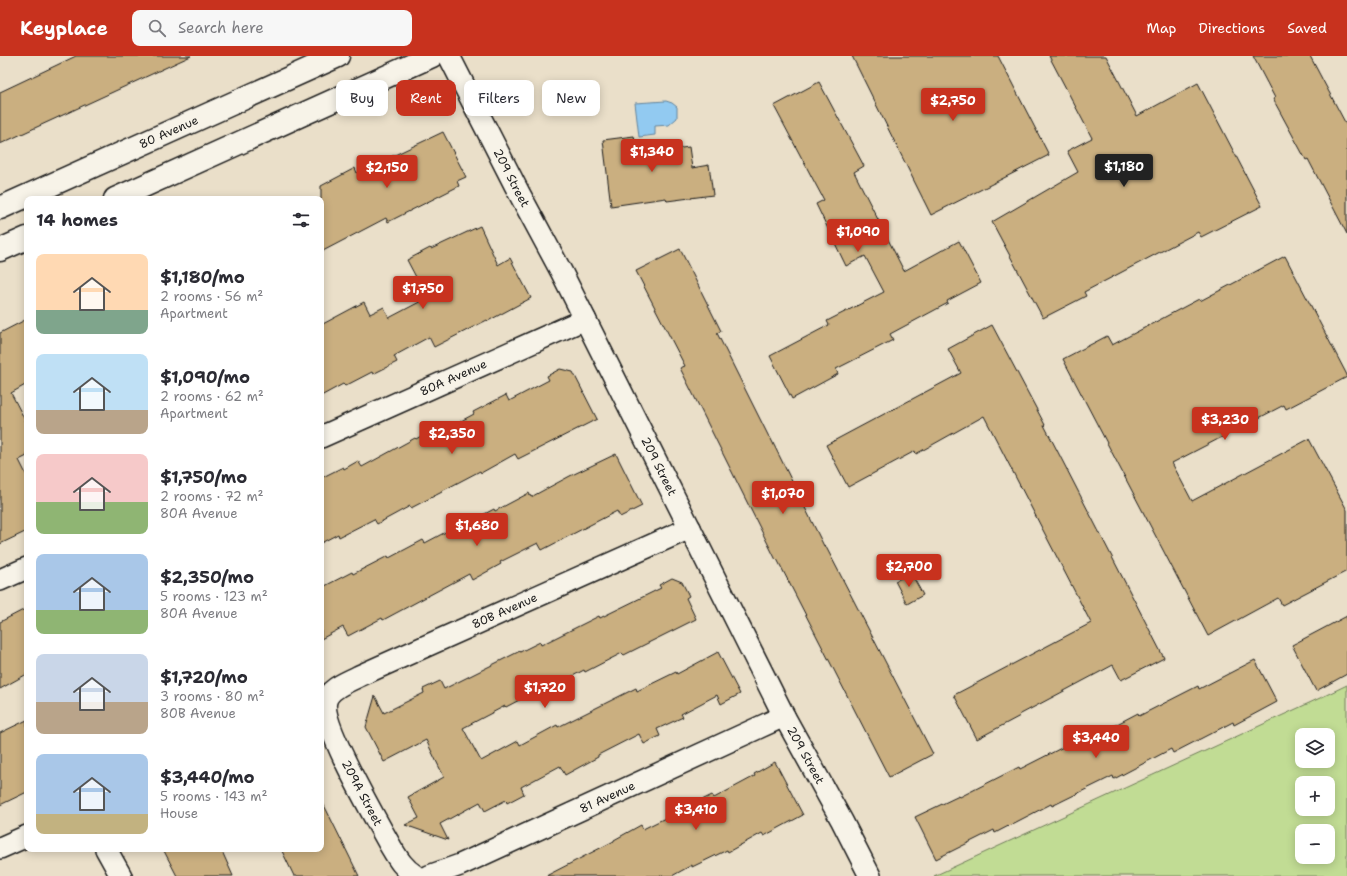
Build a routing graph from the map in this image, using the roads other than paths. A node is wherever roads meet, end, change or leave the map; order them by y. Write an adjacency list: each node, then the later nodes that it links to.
1 (338, 56): 4 (main road, 80 Avenue)
2 (432, 56): 5 (main road)
3 (450, 56): 10 (street, 209 Street)
4 (27, 196)
5 (122, 196)
6 (24, 197): 7 (main road, 80 Avenue)
7 (0, 208)
8 (24, 239): 9 (main road)
9 (0, 250)
10 (585, 319): 11 (street, 80A Avenue); 12 (street, 209 Street)
11 (324, 436)
12 (690, 528): 15 (street, 80B Avenue); 16 (street, 209 Street)
13 (24, 569): 14 (street)
14 (0, 580)
15 (326, 701): 21 (street, 209A Street)
16 (784, 716): 22 (street, 81 Avenue); 23 (street, 209 Street)
17 (24, 837): 18 (street)
18 (0, 848)
19 (108, 852): 20 (street)
20 (121, 876)
21 (416, 876)
22 (429, 876)
23 (870, 876)

